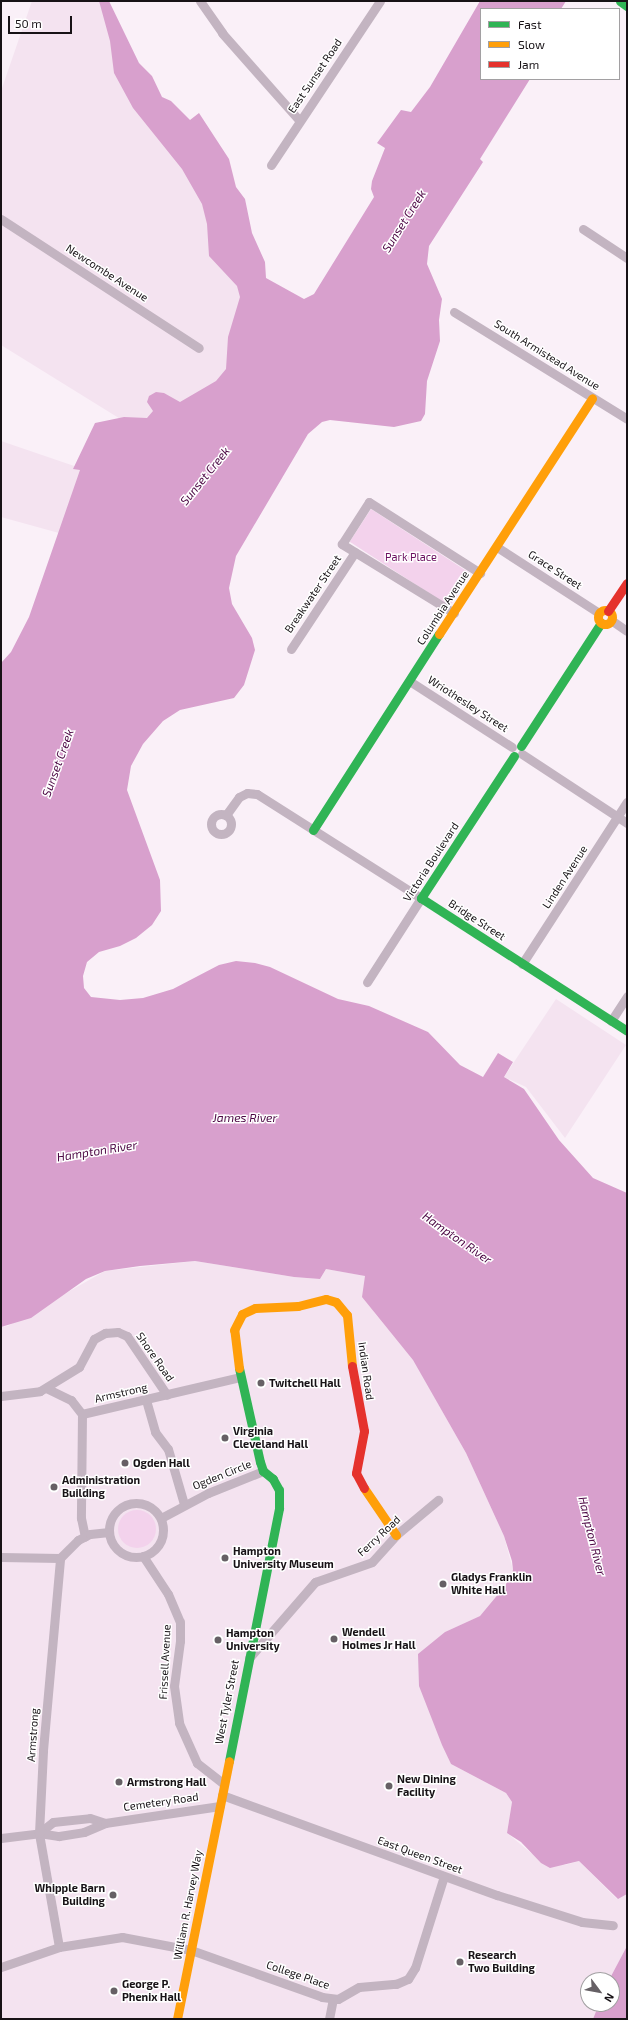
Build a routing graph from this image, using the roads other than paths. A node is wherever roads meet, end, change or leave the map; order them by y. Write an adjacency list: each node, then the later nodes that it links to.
1 (200, 1): 5 (street)
2 (380, 1): 5 (street, East Sunset Road)
3 (620, 1): 4 (street)
4 (627, 6)
5 (299, 120): 6 (street, East Sunset Road)
6 (271, 165)
7 (1, 219): 11 (street, Newcombe Avenue)
8 (583, 229): 9 (street)
9 (627, 258)
10 (454, 312): 12 (street, South Armistead Avenue)
11 (199, 348)
12 (592, 398): 13 (street, South Armistead Avenue); 14 (street, Columbia Avenue)
13 (627, 419)
14 (497, 547): 16 (street, Columbia Avenue); 19 (street, Grace Street)
15 (355, 552): 16 (street); 18 (street); 21 (street, Breakwater Street)
16 (480, 574): 18 (street, Columbia Avenue)
17 (627, 582): 19 (street)
18 (454, 614): 22 (street, Columbia Avenue)
19 (606, 615): 20 (street, Grace Street); 23 (street, Victoria Boulevard)
20 (627, 631)
21 (291, 649)
22 (411, 682): 23 (street, Wriothesley Street); 28 (street, Columbia Avenue)
23 (517, 751): 26 (street, Wriothesley Street); 29 (street, Victoria Boulevard)
24 (627, 802): 26 (street, Linden Avenue)
25 (226, 815): 28 (street, Bridge Street)
26 (618, 817): 27 (street, Wriothesley Street); 30 (street, Linden Avenue)
27 (627, 823)
28 (313, 830): 29 (street, Bridge Street)
29 (421, 898): 30 (street, Bridge Street); 31 (street, Victoria Boulevard)
30 (522, 964): 33 (street, Bridge Street)
31 (368, 982)
32 (627, 996): 33 (street)
33 (611, 1021): 34 (street, Bridge Street)
34 (627, 1031)
35 (240, 1377): 37 (street, Shore Road); 41 (street); 46 (street, Indian Road)
36 (46, 1388): 37 (street, Shore Road); 38 (street, Shore Road); 40 (street)
37 (167, 1395): 39 (street, Armstrong)
38 (1, 1396)
39 (146, 1400): 40 (street, Armstrong); 43 (street, Ogden Circle)
40 (82, 1414): 47 (street)
41 (263, 1471): 43 (street, Ogden Circle); 51 (street, West Tyler Street)
42 (438, 1500): 46 (street, Ferry Road)
43 (184, 1504): 44 (street)
44 (161, 1518): 45 (street); 48 (street)
45 (109, 1532): 47 (street); 48 (street)
46 (396, 1535): 51 (street, Ferry Road)
47 (85, 1536): 50 (street)
48 (143, 1556): 52 (street, Frissell Avenue)
49 (1, 1557): 50 (street)
50 (60, 1558): 56 (street, Armstrong)
51 (247, 1660): 52 (street, West Tyler Street)
52 (224, 1784): 53 (street, West Tyler Street)
53 (222, 1795): 54 (street, William R. Harvey Way); 58 (street, East Queen Street)
54 (220, 1806): 55 (street, Cemetery Road); 61 (street, William R. Harvey Way)
55 (105, 1823): 56 (street, Cemetery Road); 56 (street, Cemetery Road)
56 (39, 1833): 57 (street, Cemetery Road); 60 (street, Armstrong)
57 (1, 1838)
58 (444, 1876): 59 (street, East Queen Street); 63 (street, College Place)
59 (614, 1925)
60 (58, 1947): 61 (street, College Place); 62 (street, College Place)
61 (191, 1950): 63 (street, College Place); 64 (street, William R. Harvey Way)
62 (1, 1967)
63 (333, 1999): 65 (street)
64 (178, 2019)
65 (329, 2019)

